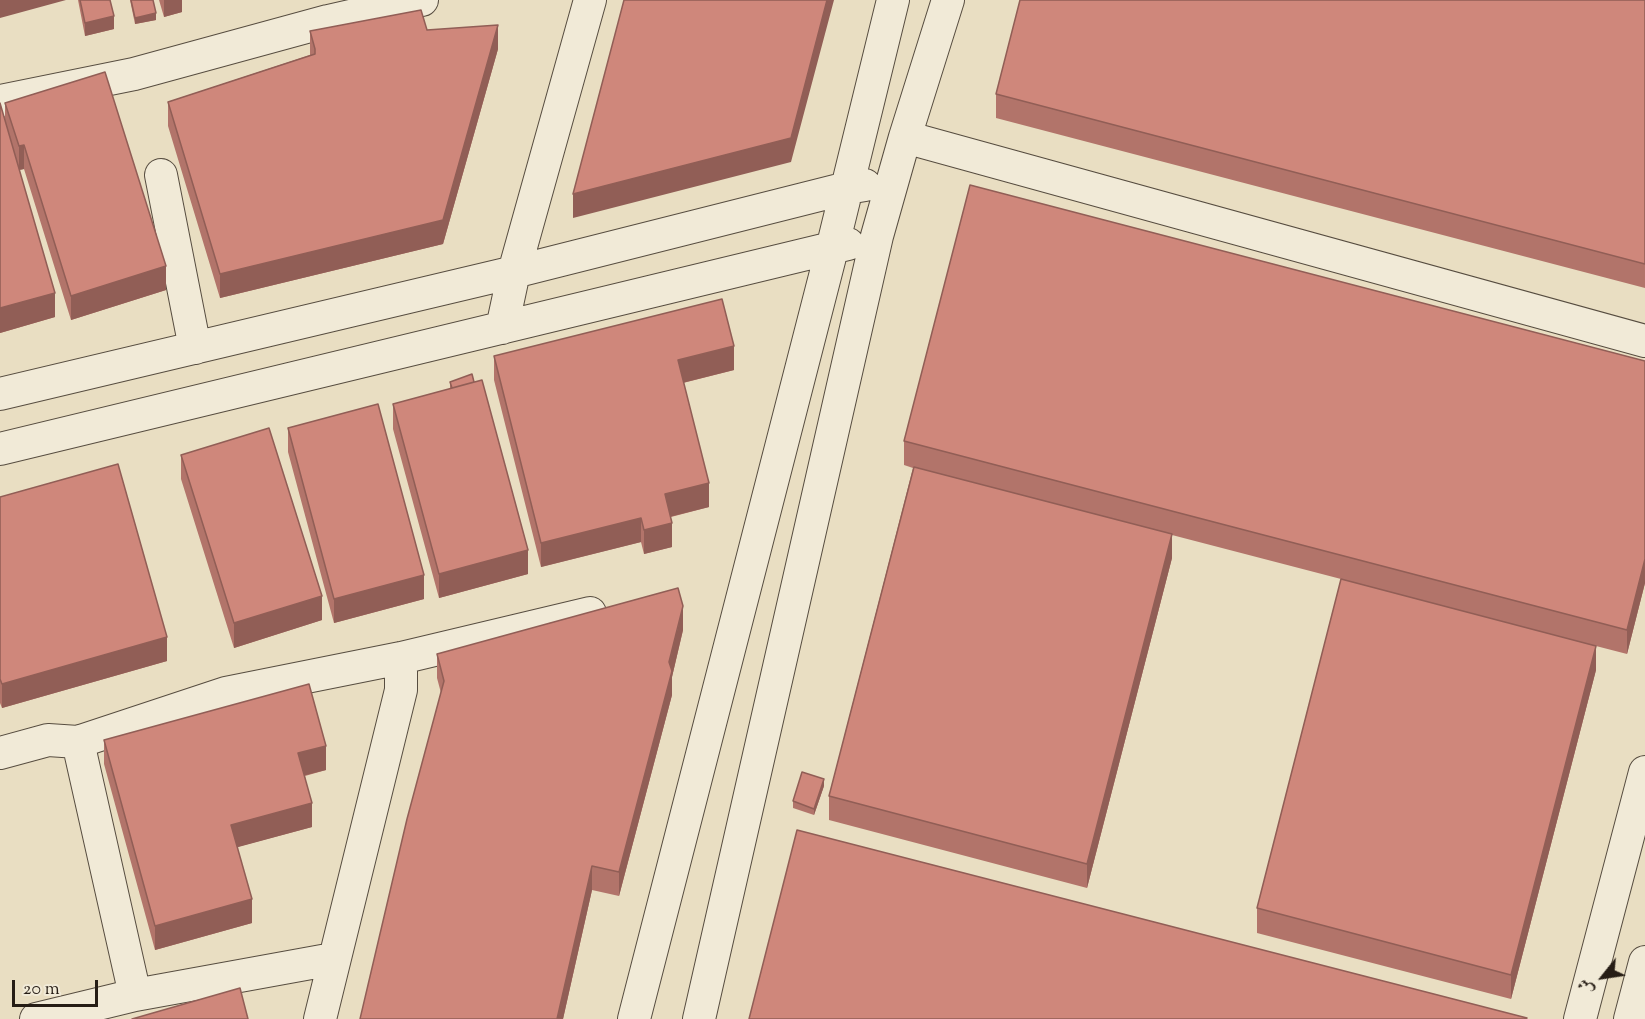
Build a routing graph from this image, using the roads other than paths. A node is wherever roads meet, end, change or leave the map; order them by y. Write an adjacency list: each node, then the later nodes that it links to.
1 (422, 0): 5 (street)
2 (590, 0): 13 (street)
3 (893, 0): 10 (street)
4 (948, 0): 7 (street)
5 (325, 10): 6 (street)
6 (0, 101)
7 (904, 138): 9 (street); 15 (street)
8 (161, 175): 16 (street)
9 (893, 180): 10 (street); 11 (street)
10 (847, 188): 12 (street); 13 (street)
11 (877, 236): 12 (street); 30 (street)
12 (832, 249): 14 (street); 29 (street)
13 (514, 272): 14 (street); 16 (street)
14 (502, 328): 18 (street)
15 (1645, 341)
16 (195, 348): 17 (street)
17 (0, 394)
18 (0, 449)
19 (622, 605): 20 (street)
20 (401, 658): 21 (street); 24 (street)
21 (78, 742): 22 (street); 26 (street)
22 (0, 753)
23 (1645, 772): 31 (street)
24 (333, 960): 26 (street); 28 (street)
25 (1645, 962): 32 (street)
26 (135, 995): 27 (street)
27 (36, 1019)
28 (320, 1019)
29 (634, 1019)
30 (699, 1019)
31 (1580, 1019)
32 (1630, 1019)

